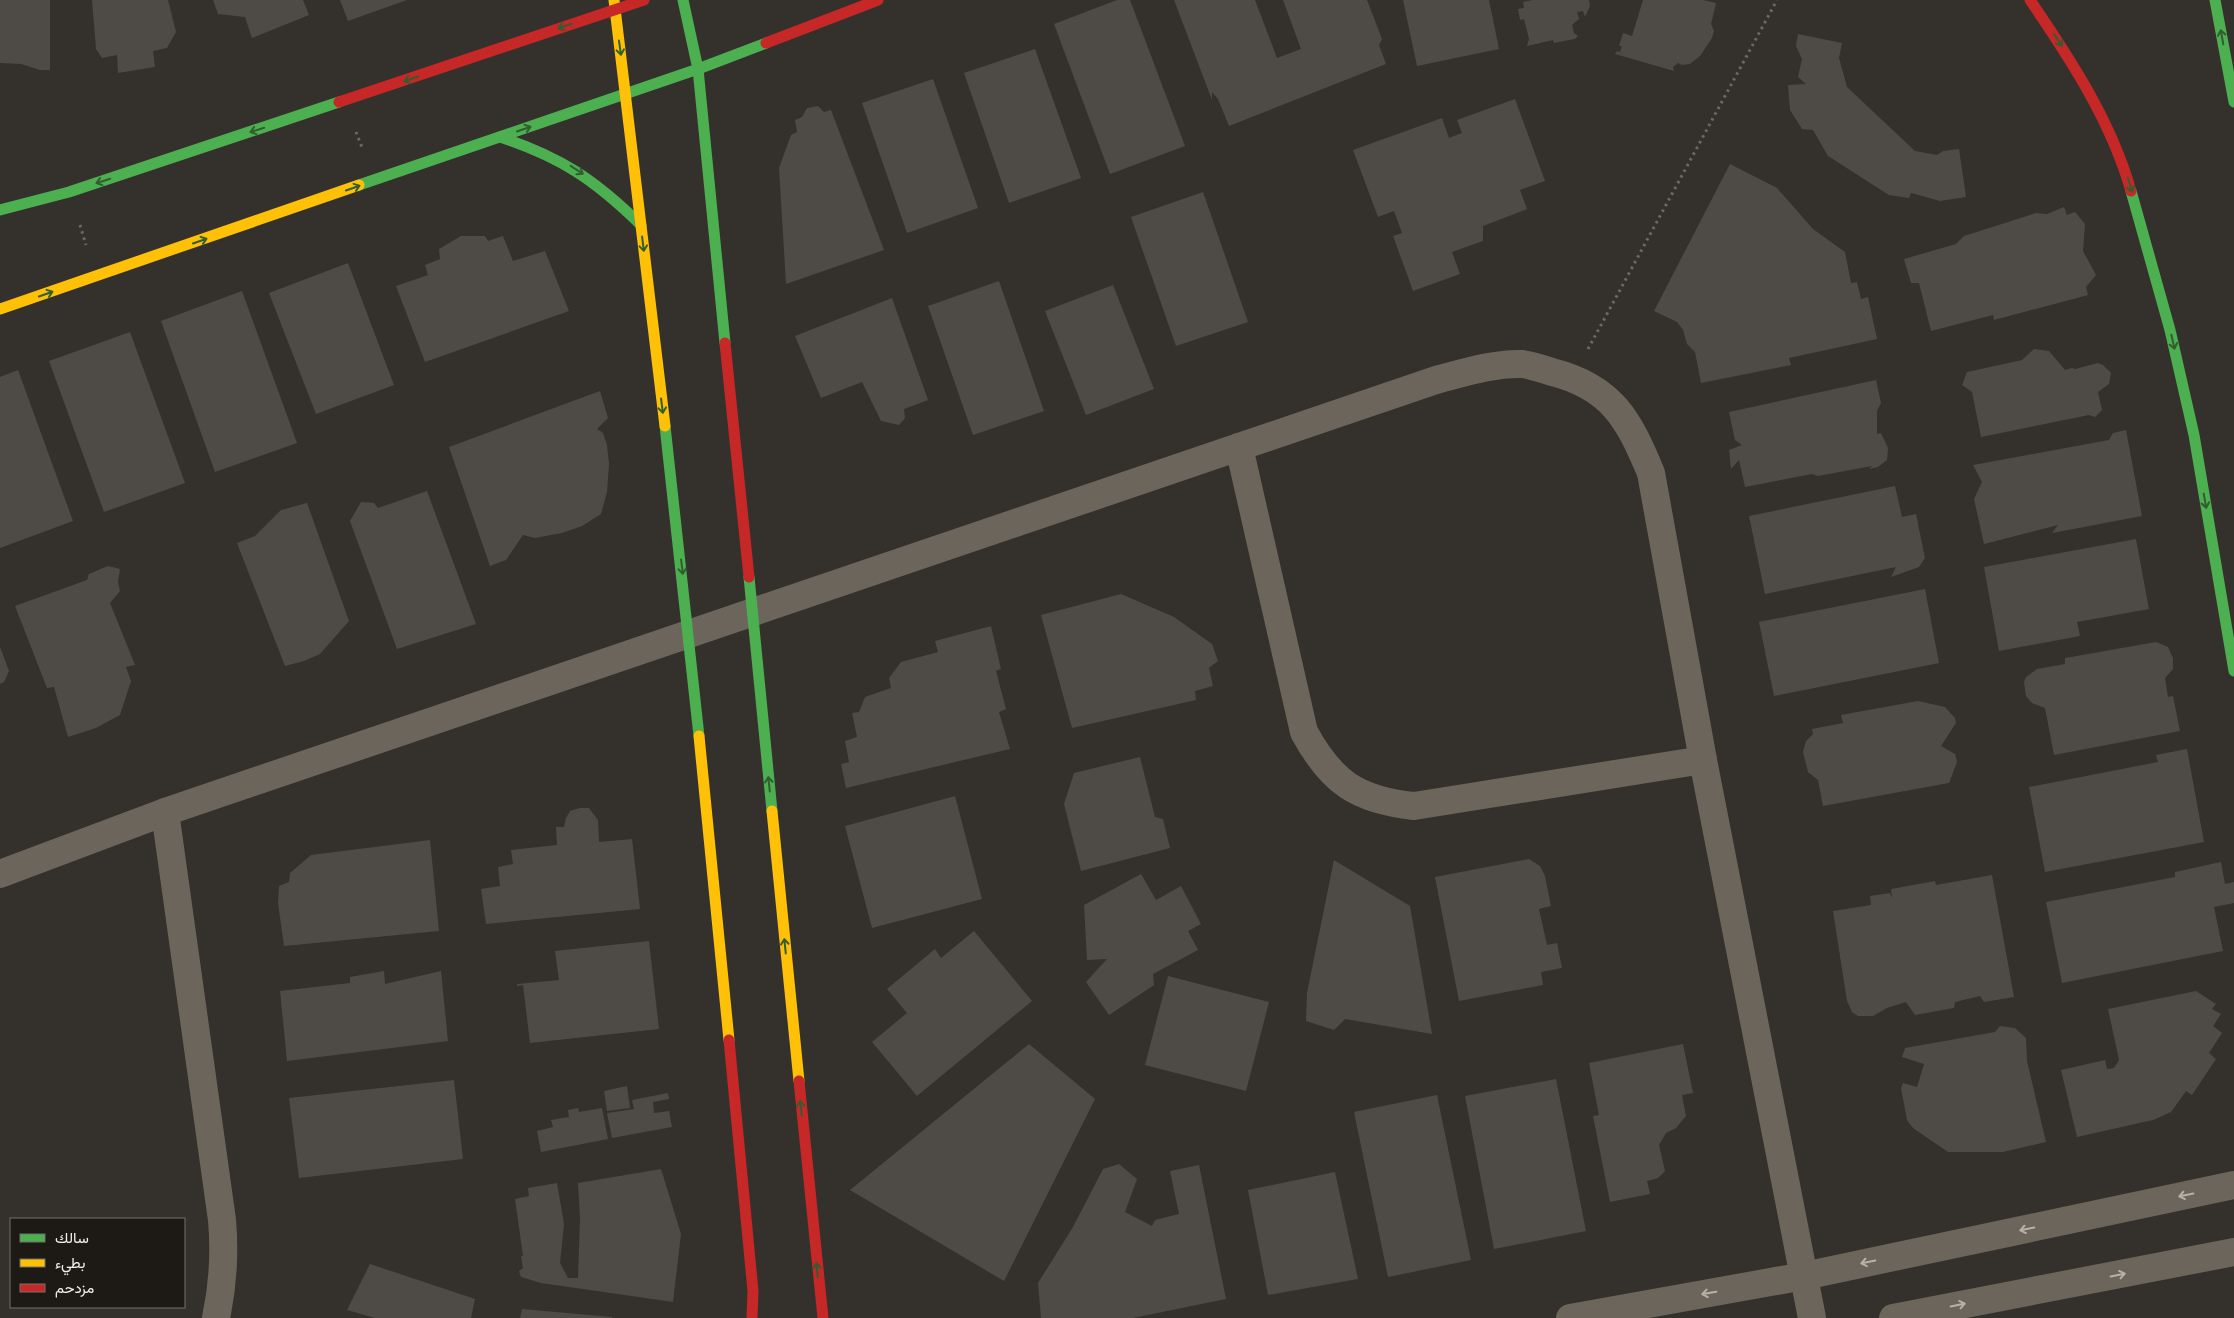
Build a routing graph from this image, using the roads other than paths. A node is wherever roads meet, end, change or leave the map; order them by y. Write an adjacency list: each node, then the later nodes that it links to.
1 (644, 0): 6 (street)
2 (683, 0): 7 (street)
3 (878, 0): 7 (street)
4 (2030, 0): 17 (street, one-way to 17)
5 (2215, 0): 9 (street, one-way to 5)
6 (614, 5): 8 (street, one-way to 8); 11 (street, one-way to 11)
7 (698, 69): 8 (street); 15 (street)
8 (626, 94): 10 (street, one-way to 8); 12 (street)
9 (2234, 102)
10 (500, 137): 12 (street, one-way to 12); 13 (street, one-way to 10)
11 (0, 210)
12 (641, 225): 16 (street, one-way to 16)
13 (0, 309)
14 (1239, 447): 15 (street); 18 (street); 18 (street)
15 (752, 612): 16 (street); 26 (street, one-way to 15)
16 (690, 634): 19 (street); 25 (street)
17 (2234, 671)
18 (1703, 760): 23 (street)
19 (165, 812): 20 (street); 24 (street)
20 (0, 874)
21 (2234, 1185): 23 (street, one-way to 23)
22 (2234, 1252): 29 (street, one-way to 22)
23 (1804, 1276): 27 (street, one-way to 27); 28 (street)
24 (216, 1318)
25 (752, 1318)
26 (823, 1318)
27 (1570, 1318)
28 (1812, 1318)
29 (1893, 1318)

